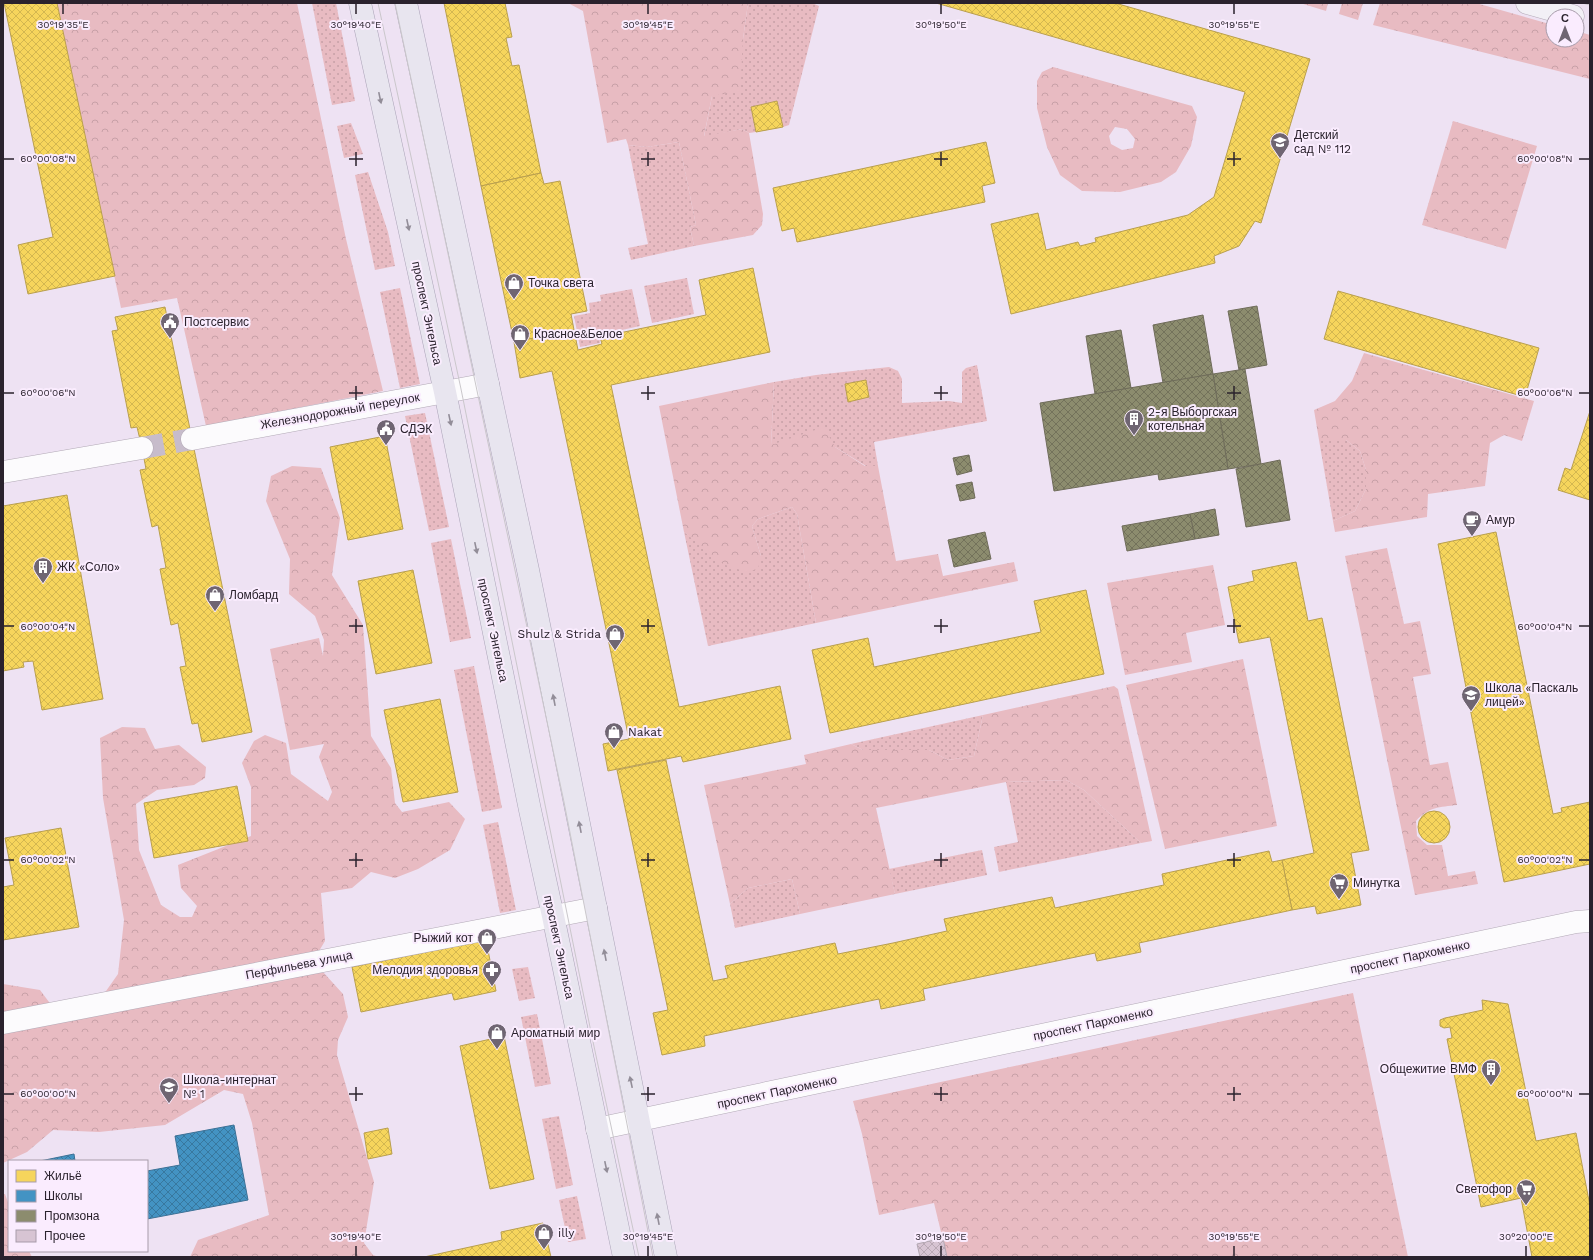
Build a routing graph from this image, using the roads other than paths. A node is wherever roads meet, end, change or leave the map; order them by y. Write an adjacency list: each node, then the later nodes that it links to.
1 (360, 3): 6 (main road, проспект Энгельса, one-way to 6)
2 (406, 3): 5 (main road)
3 (1527, 3): 4 (main road)
4 (1545, 8)
5 (488, 384): 6 (street, Железнодорожный переулок); 10 (main road, one-way to 5)
6 (445, 392): 7 (street, Железнодорожный переулок); 11 (main road, проспект Энгельса, one-way to 11)
7 (192, 439)
8 (142, 448): 9 (street)
9 (3, 472)
10 (596, 908): 11 (street, Перфильева улица); 14 (main road, one-way to 10)
11 (553, 916): 13 (street, Перфильева улица); 15 (main road, проспект Энгельса)
12 (1590, 921): 14 (street, проспект Пархоменко)
13 (3, 1023)
14 (639, 1120): 15 (street, проспект Пархоменко); 17 (main road, one-way to 14)
15 (597, 1129): 16 (main road, проспект Энгельса, one-way to 16)
16 (624, 1257)
17 (666, 1257)

